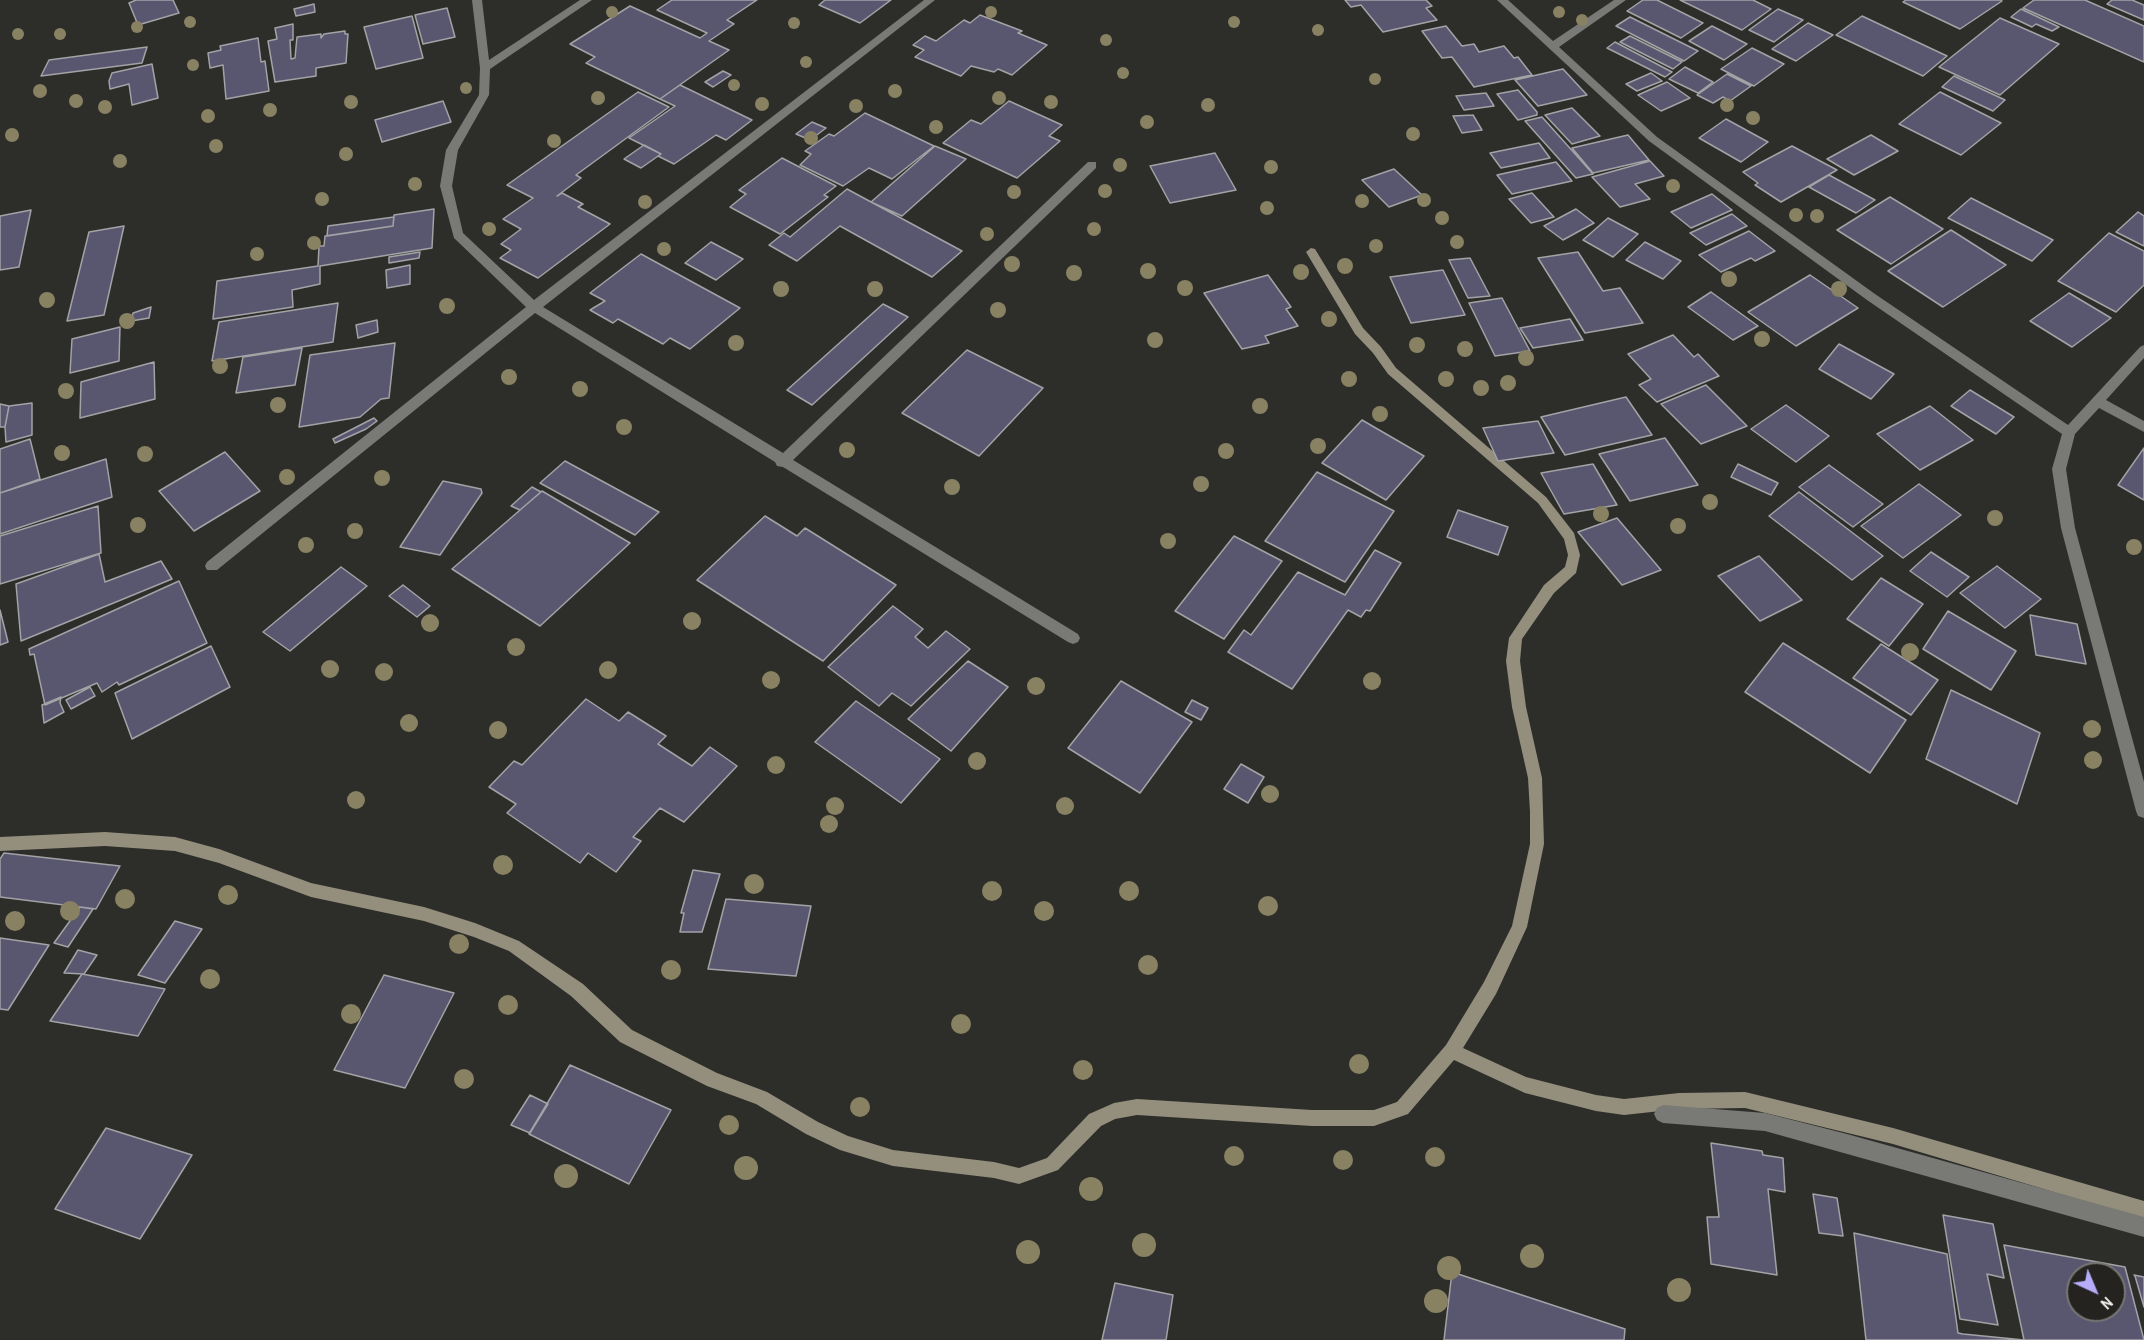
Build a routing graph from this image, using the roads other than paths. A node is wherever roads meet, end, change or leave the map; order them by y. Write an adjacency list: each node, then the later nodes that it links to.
1 (477, 0): 7 (street)
2 (587, 0): 7 (street)
3 (930, 0): 9 (street)
4 (1502, 0): 6 (street)
5 (1621, 0): 6 (street)
6 (1551, 47): 13 (street)
7 (485, 68): 9 (street)
8 (1092, 165): 14 (street)
9 (534, 307): 14 (street); 15 (street)
10 (2144, 350): 11 (street)
11 (2097, 401): 12 (street); 13 (street)
12 (2144, 427)
13 (2069, 432): 17 (street)
14 (782, 462): 16 (street)
15 (212, 566)
16 (1073, 638)
17 (2144, 811)
18 (1663, 1114): 19 (street)
19 (2144, 1227)

